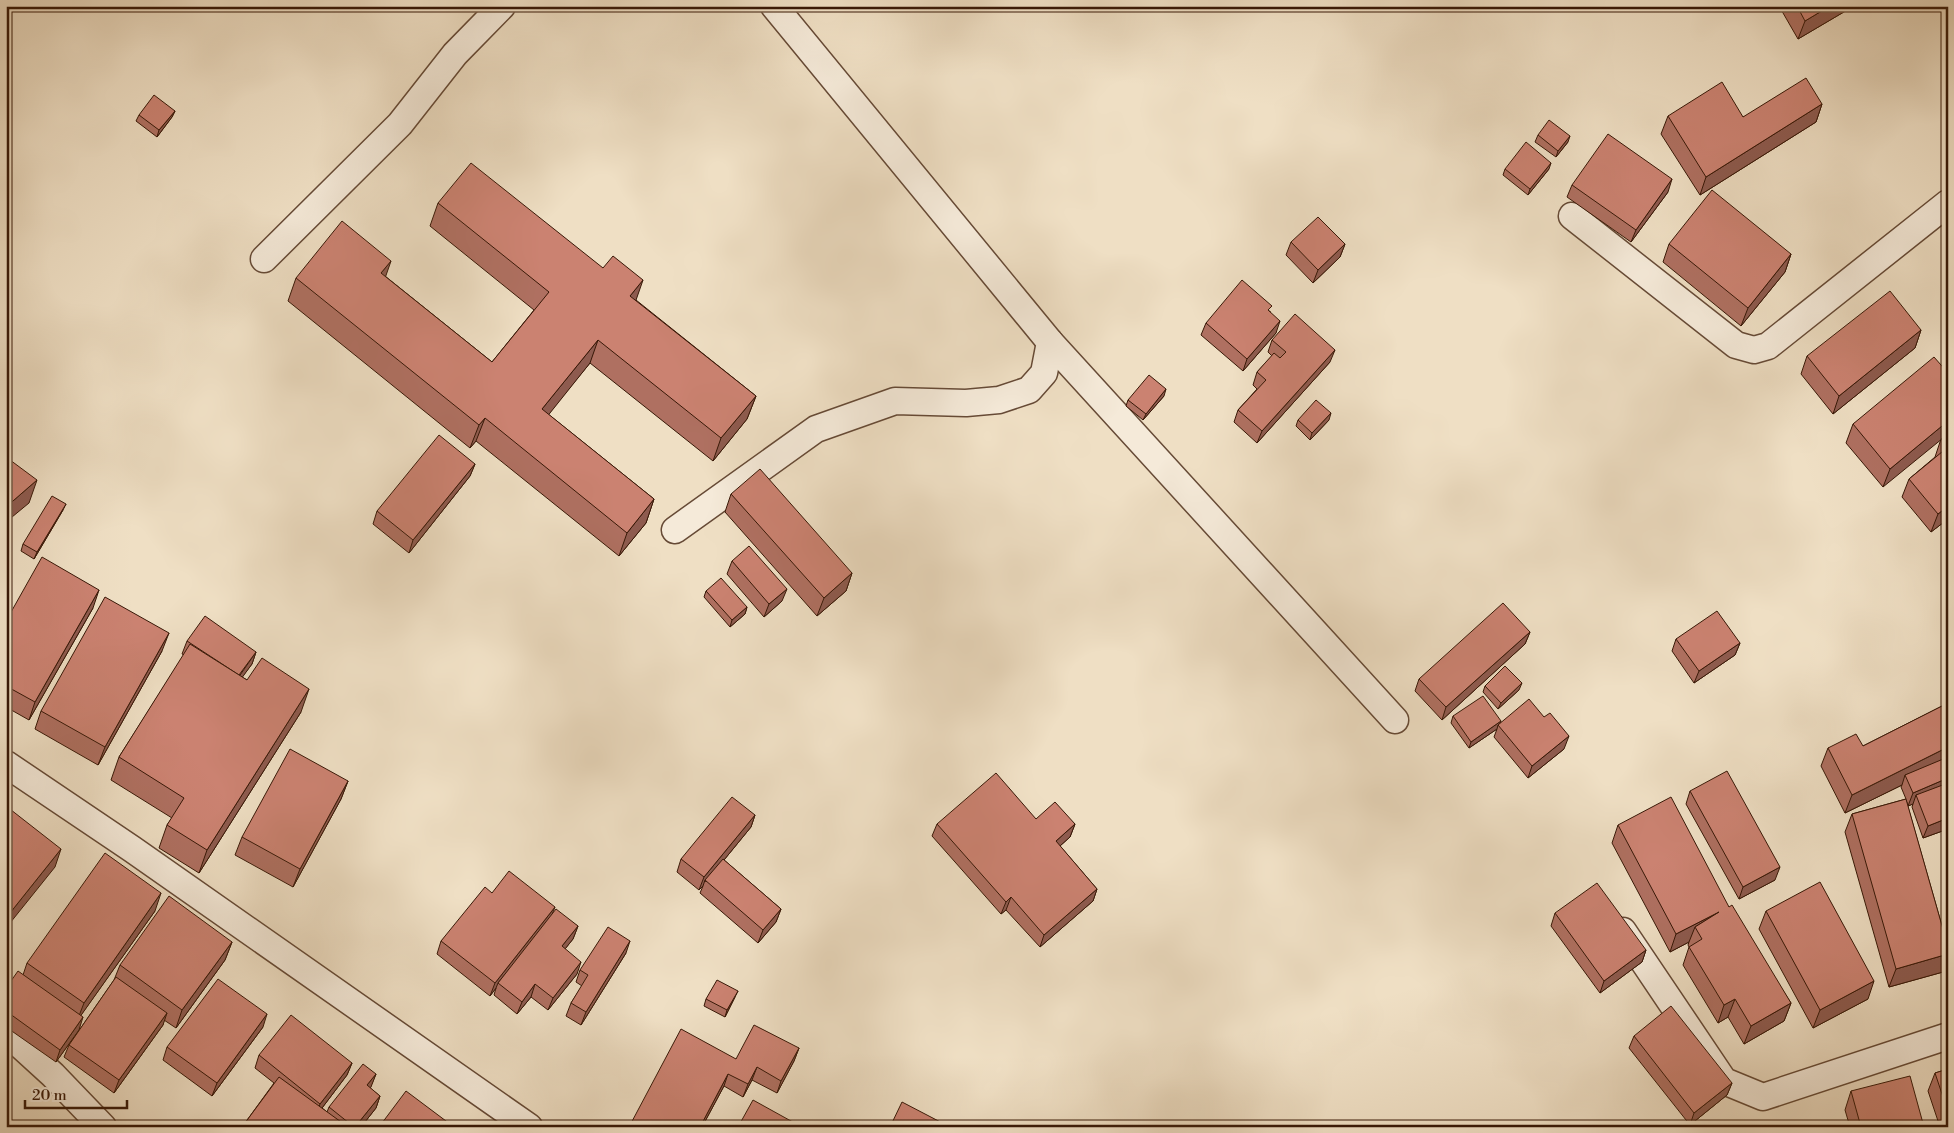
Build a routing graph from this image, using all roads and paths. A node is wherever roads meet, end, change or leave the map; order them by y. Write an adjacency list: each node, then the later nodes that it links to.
1 (502, 6): 5 (street)
2 (774, 6): 6 (street)
3 (1948, 203): 4 (street)
4 (1572, 216)
5 (264, 260)
6 (1050, 342): 7 (street); 8 (street)
7 (675, 530)
8 (1395, 720)
9 (6, 764): 14 (street)
10 (1612, 914): 12 (street)
11 (6, 1032): 13 (street)
12 (1948, 1036)
13 (102, 1127)
14 (529, 1127)

